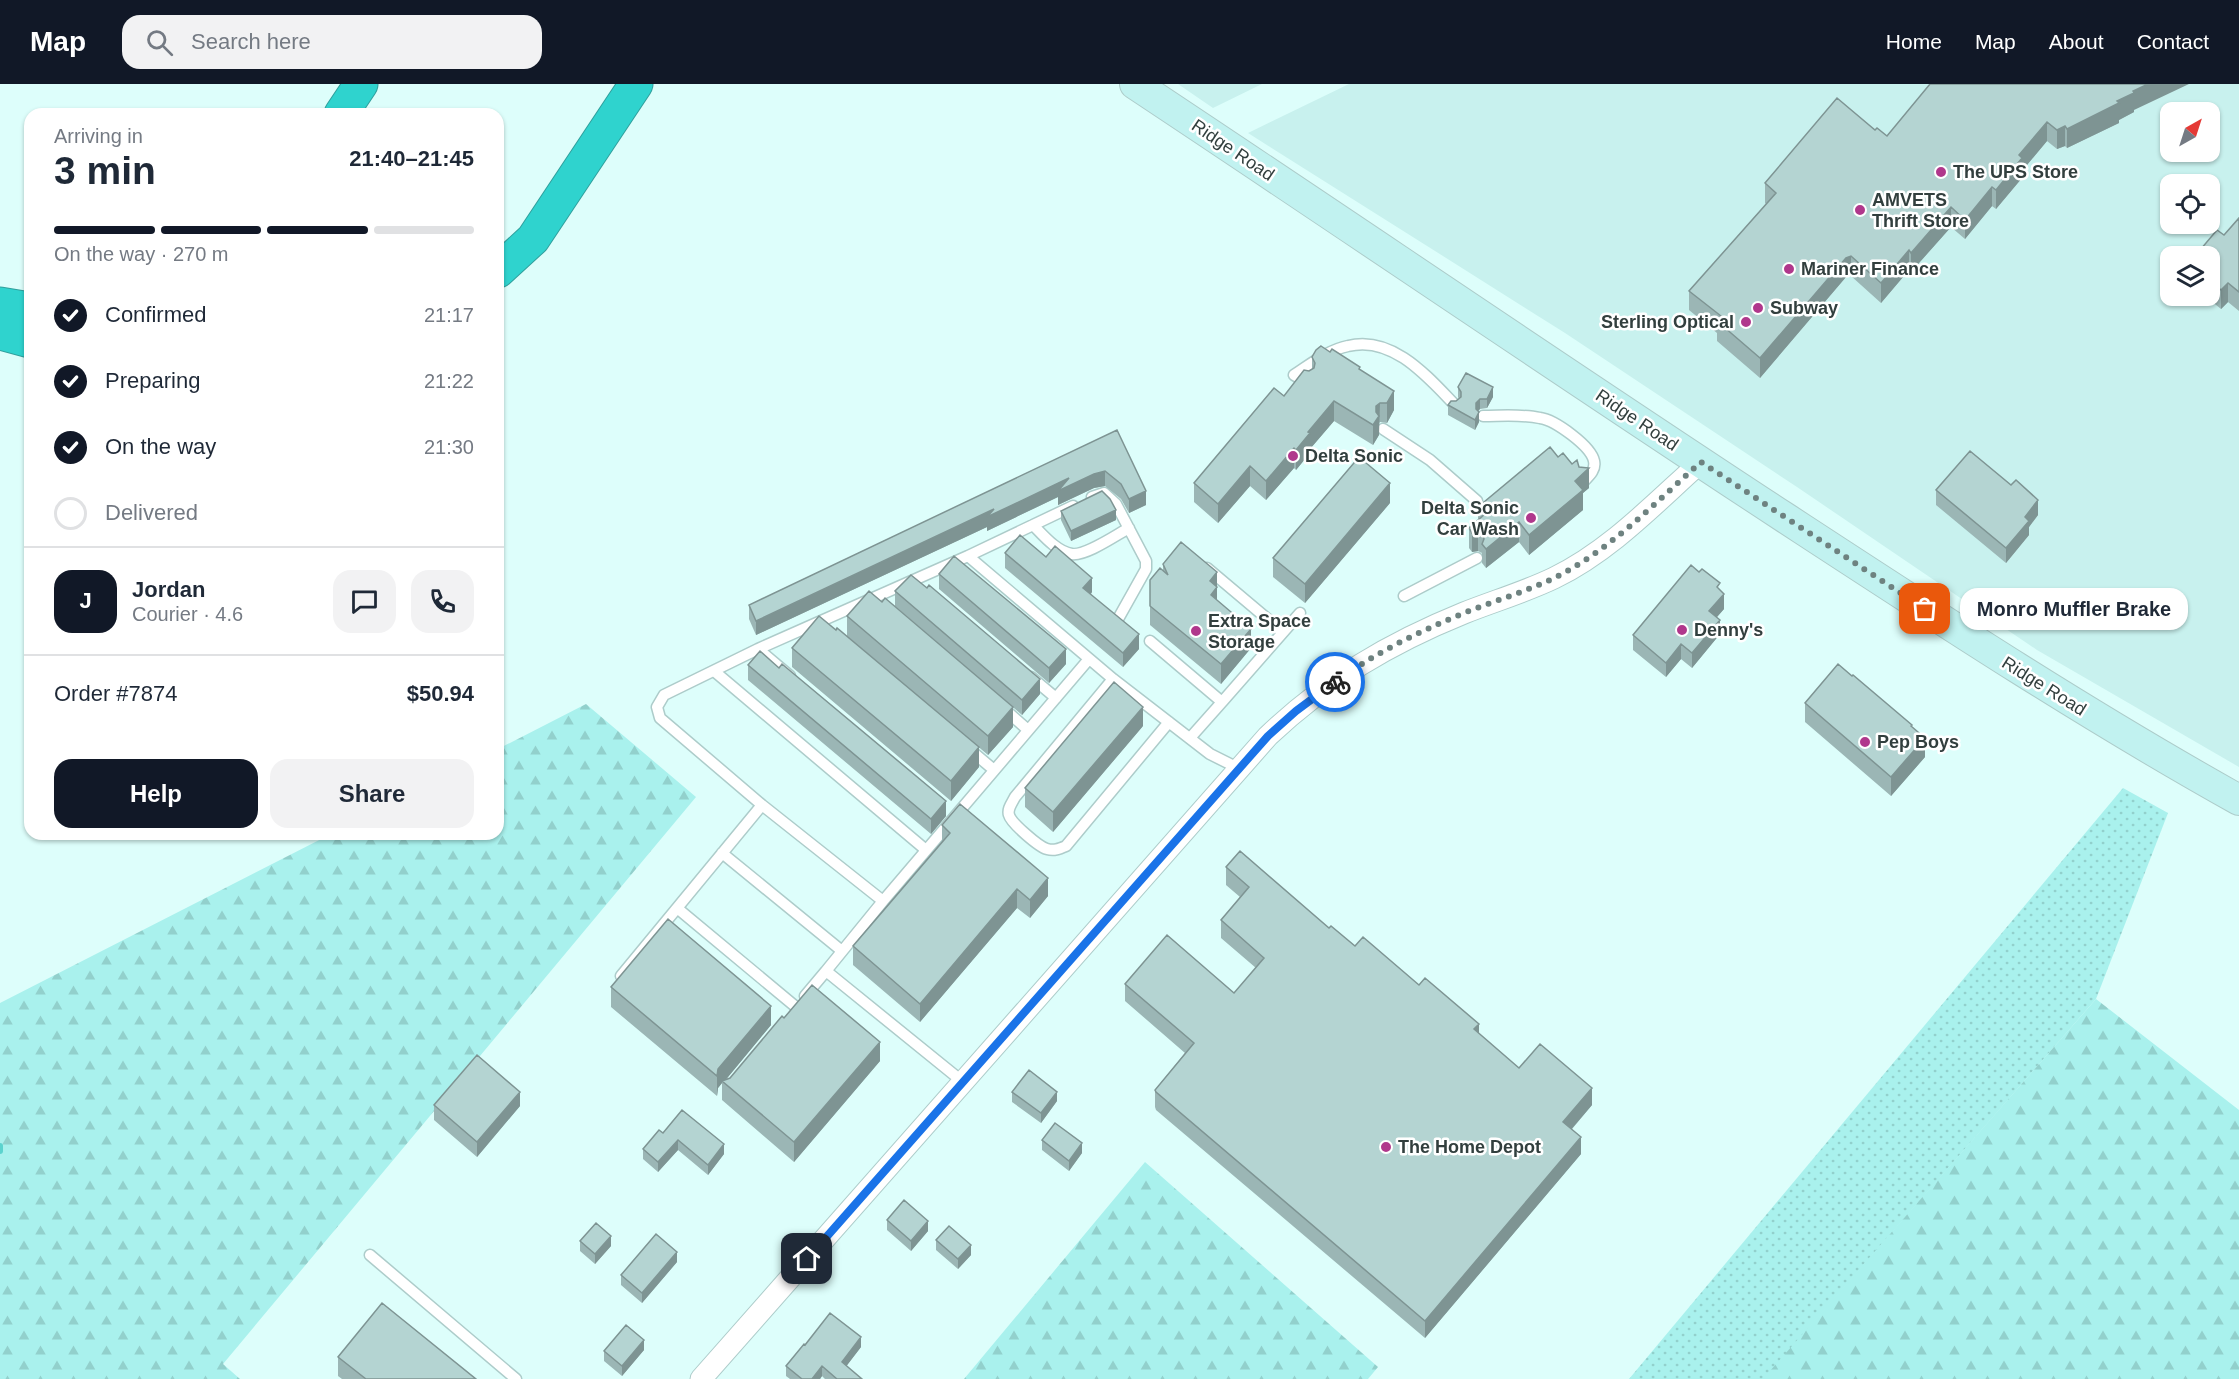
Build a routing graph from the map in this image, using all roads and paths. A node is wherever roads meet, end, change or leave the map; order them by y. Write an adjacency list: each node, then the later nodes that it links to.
1 (361, 84): 4 (highway)
2 (636, 84): 5 (highway)
3 (1143, 89): 14 (street, Ridge Road)
4 (346, 108)
5 (504, 266)
6 (0, 304): 7 (highway)
7 (24, 308)
8 (0, 333): 9 (highway)
9 (24, 339)
10 (1308, 383): 11 (lane)
11 (1454, 404)
12 (1483, 416): 15 (lane)
13 (1383, 429): 16 (lane)
14 (1701, 462): 42 (street); 44 (street, Ridge Road)
15 (1584, 481)
16 (1477, 501)
17 (1033, 525): 18 (lane); 18 (lane); 19 (lane)
18 (1129, 528): 26 (lane)
19 (968, 556): 23 (lane); 30 (lane)
20 (1478, 558): 22 (lane)
21 (1196, 559): 27 (lane)
22 (1404, 596)
23 (874, 598): 24 (lane); 29 (lane)
24 (883, 606)
25 (1300, 613): 27 (lane)
26 (1118, 619)
27 (1283, 632): 37 (lane)
28 (1150, 640): 37 (lane)
29 (758, 649): 32 (lane); 34 (lane)
30 (1089, 659): 33 (lane); 35 (lane)
31 (1021, 668): 35 (lane)
32 (714, 671): 45 (lane); 48 (lane)
33 (1113, 679): 38 (lane); 38 (lane)
34 (803, 686)
35 (1056, 698): 39 (lane)
36 (992, 699): 39 (lane)
37 (1222, 702): 40 (lane)
38 (1169, 722): 40 (lane)
39 (1028, 730): 43 (lane)
40 (1190, 738): 42 (lane)
41 (959, 741): 43 (lane)
42 (1240, 769): 55 (street)
43 (994, 770): 47 (lane)
44 (2239, 800)
45 (762, 805): 49 (lane); 50 (lane)
46 (947, 807): 47 (lane)
47 (956, 815): 48 (lane)
48 (926, 850): 50 (lane)
49 (722, 854): 51 (lane); 52 (lane)
50 (883, 901): 52 (lane)
51 (677, 908): 53 (lane); 54 (lane)
52 (842, 951): 53 (lane)
53 (826, 971): 55 (lane)
54 (612, 986)
55 (963, 1082): 58 (street)
56 (370, 1255): 57 (lane)
57 (516, 1379)
58 (701, 1379)

